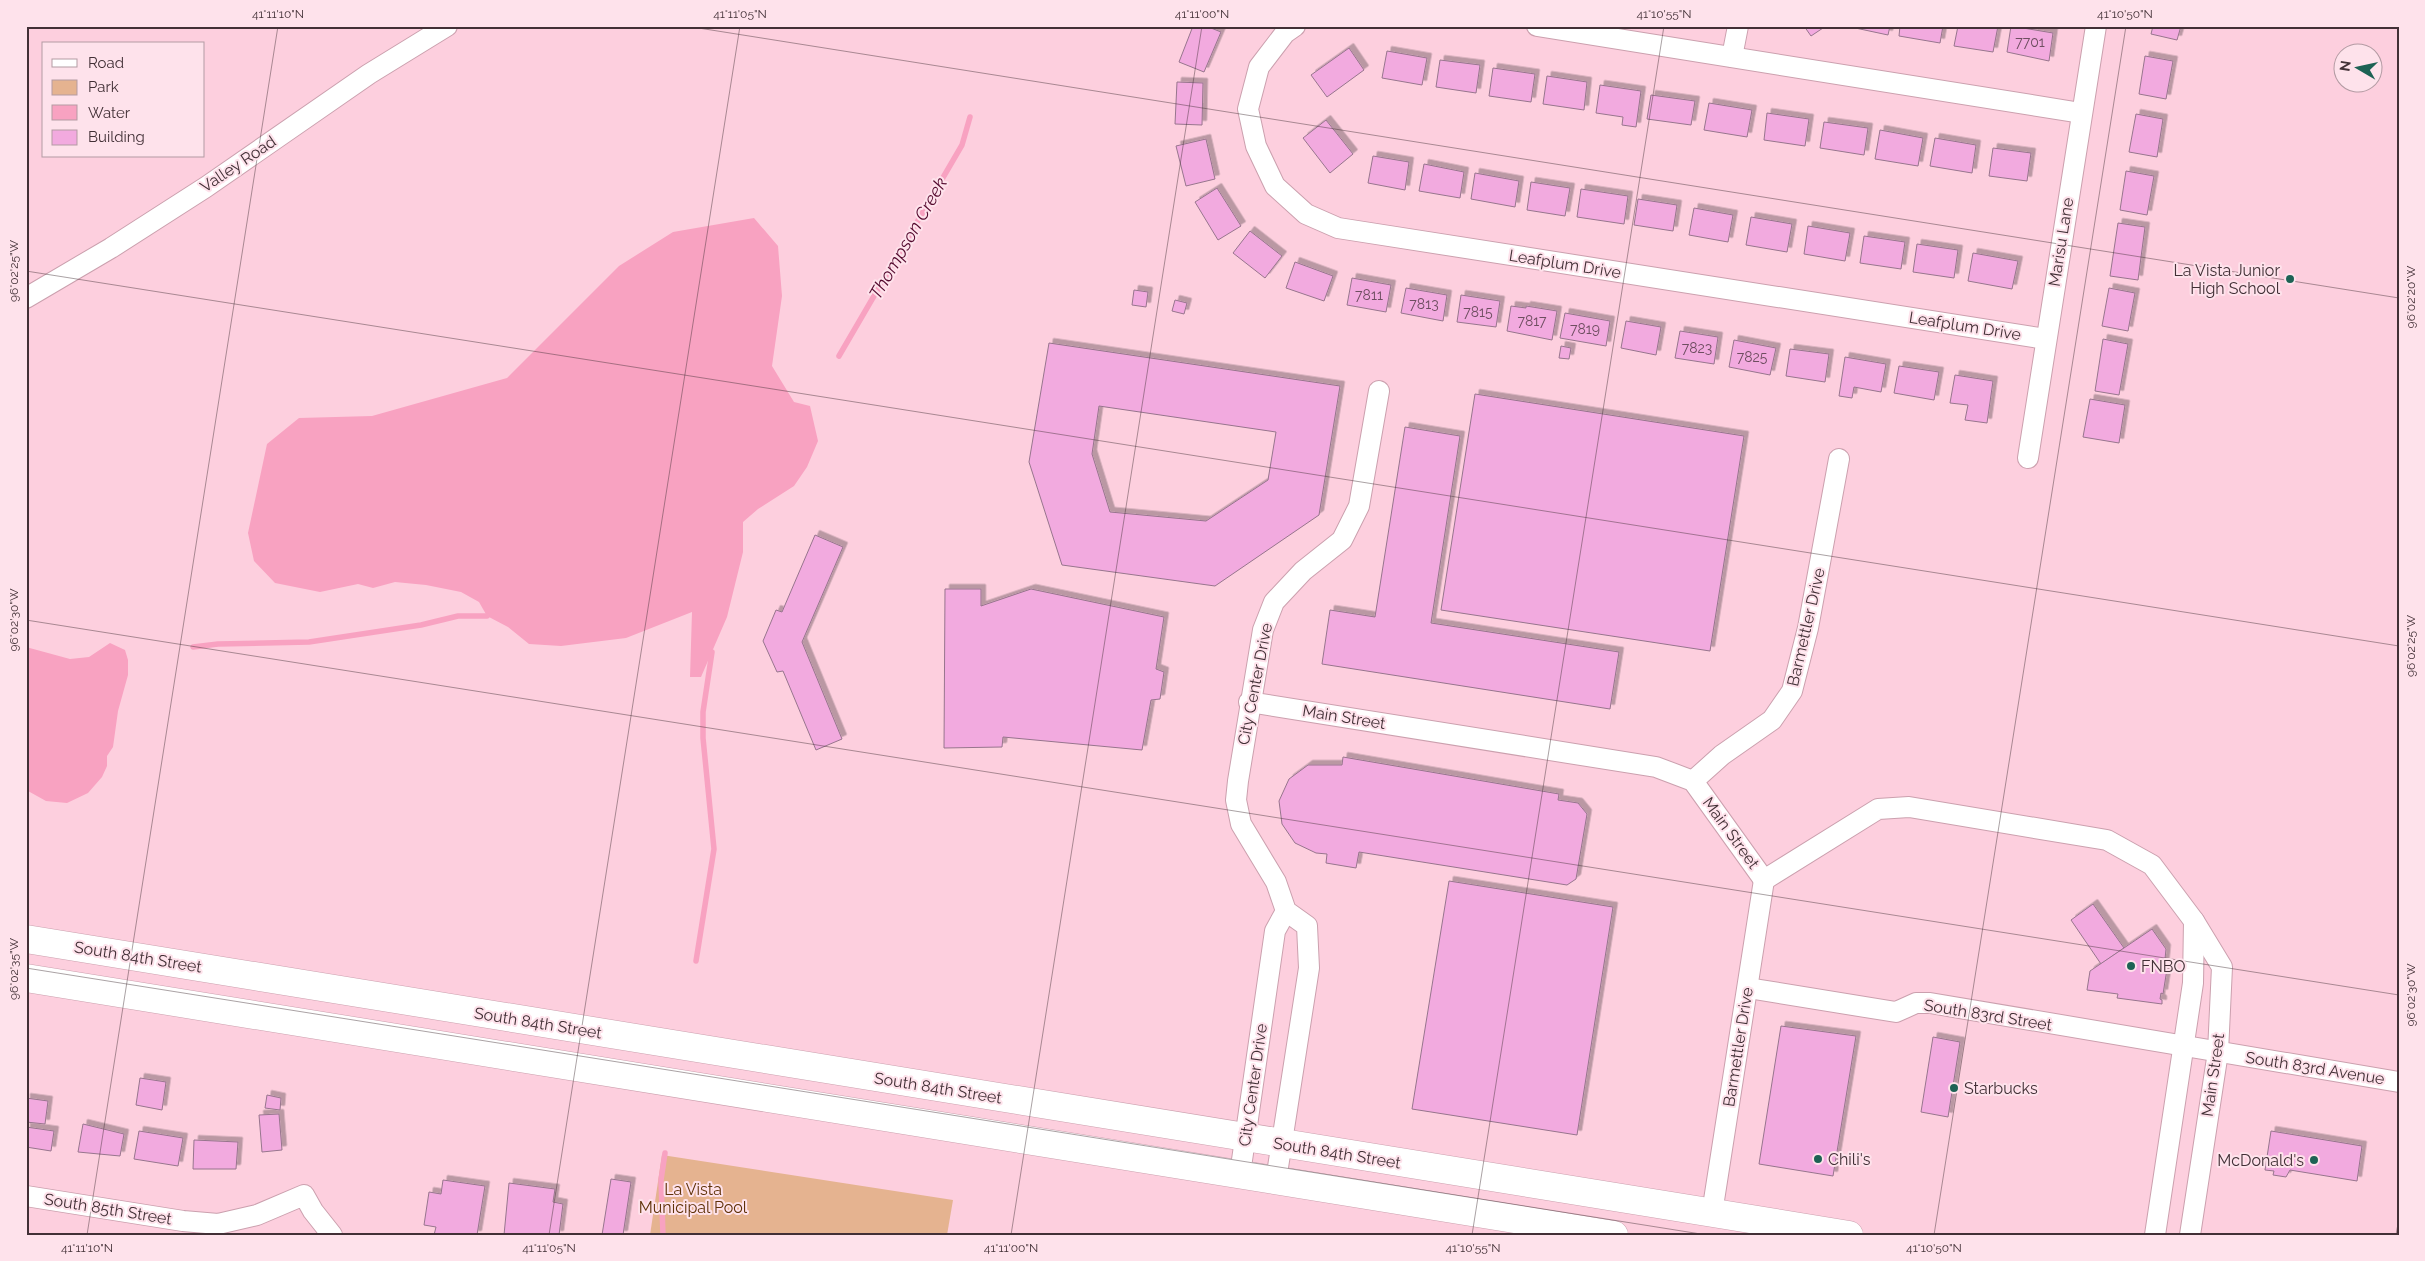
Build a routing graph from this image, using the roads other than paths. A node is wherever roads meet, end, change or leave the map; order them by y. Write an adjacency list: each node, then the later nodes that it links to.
1 (447, 26): 8 (street, Valley Road)
2 (1295, 26): 9 (street, Leafplum Drive)
3 (1536, 26): 6 (street)
4 (1738, 26): 6 (street)
5 (2096, 26): 7 (street, Marisu Lane)
6 (1732, 57): 7 (street)
7 (2081, 113): 9 (street, Marisu Lane)
8 (26, 298)
9 (2046, 339): 11 (street, Marisu Lane)
10 (1379, 391): 13 (street, City Center Drive)
11 (2028, 458)
12 (1839, 459): 14 (street, Barmettler Drive)
13 (1249, 702): 14 (street, Main Street); 16 (street, City Center Drive)
14 (1693, 782): 15 (street, Main Street)
15 (1764, 880): 17 (street, Main Street); 20 (street, Barmettler Drive)
16 (1286, 911): 25 (street, City Center Drive); 26 (street)
17 (2194, 921): 22 (street, Main Street); 23 (street, Main Street)
18 (26, 939): 25 (main road, South 84th Street)
19 (26, 978): 27 (main road)
20 (1748, 988): 21 (street, South 83rd Street); 30 (street, Barmettler Drive)
21 (2112, 1035): 22 (street, South 83rd Avenue)
22 (2185, 1046): 23 (street, South 83rd Avenue); 35 (street, Main Street)
23 (2218, 1052): 24 (street, South 83rd Avenue); 36 (street, Main Street)
24 (2399, 1082)
25 (1245, 1138): 26 (main road, South 84th Street); 27 (street, City Center Drive)
26 (1282, 1144): 28 (street); 30 (main road, South 84th Street)
27 (1240, 1174): 28 (main road)
28 (1276, 1180): 33 (main road)
29 (26, 1196): 31 (street, South 85th Street)
30 (1712, 1213): 34 (main road, South 84th Street)
31 (182, 1228): 32 (street, South 85th Street)
32 (332, 1235)
33 (1614, 1235)
34 (1849, 1235)
35 (2155, 1235)
36 (2190, 1235)

